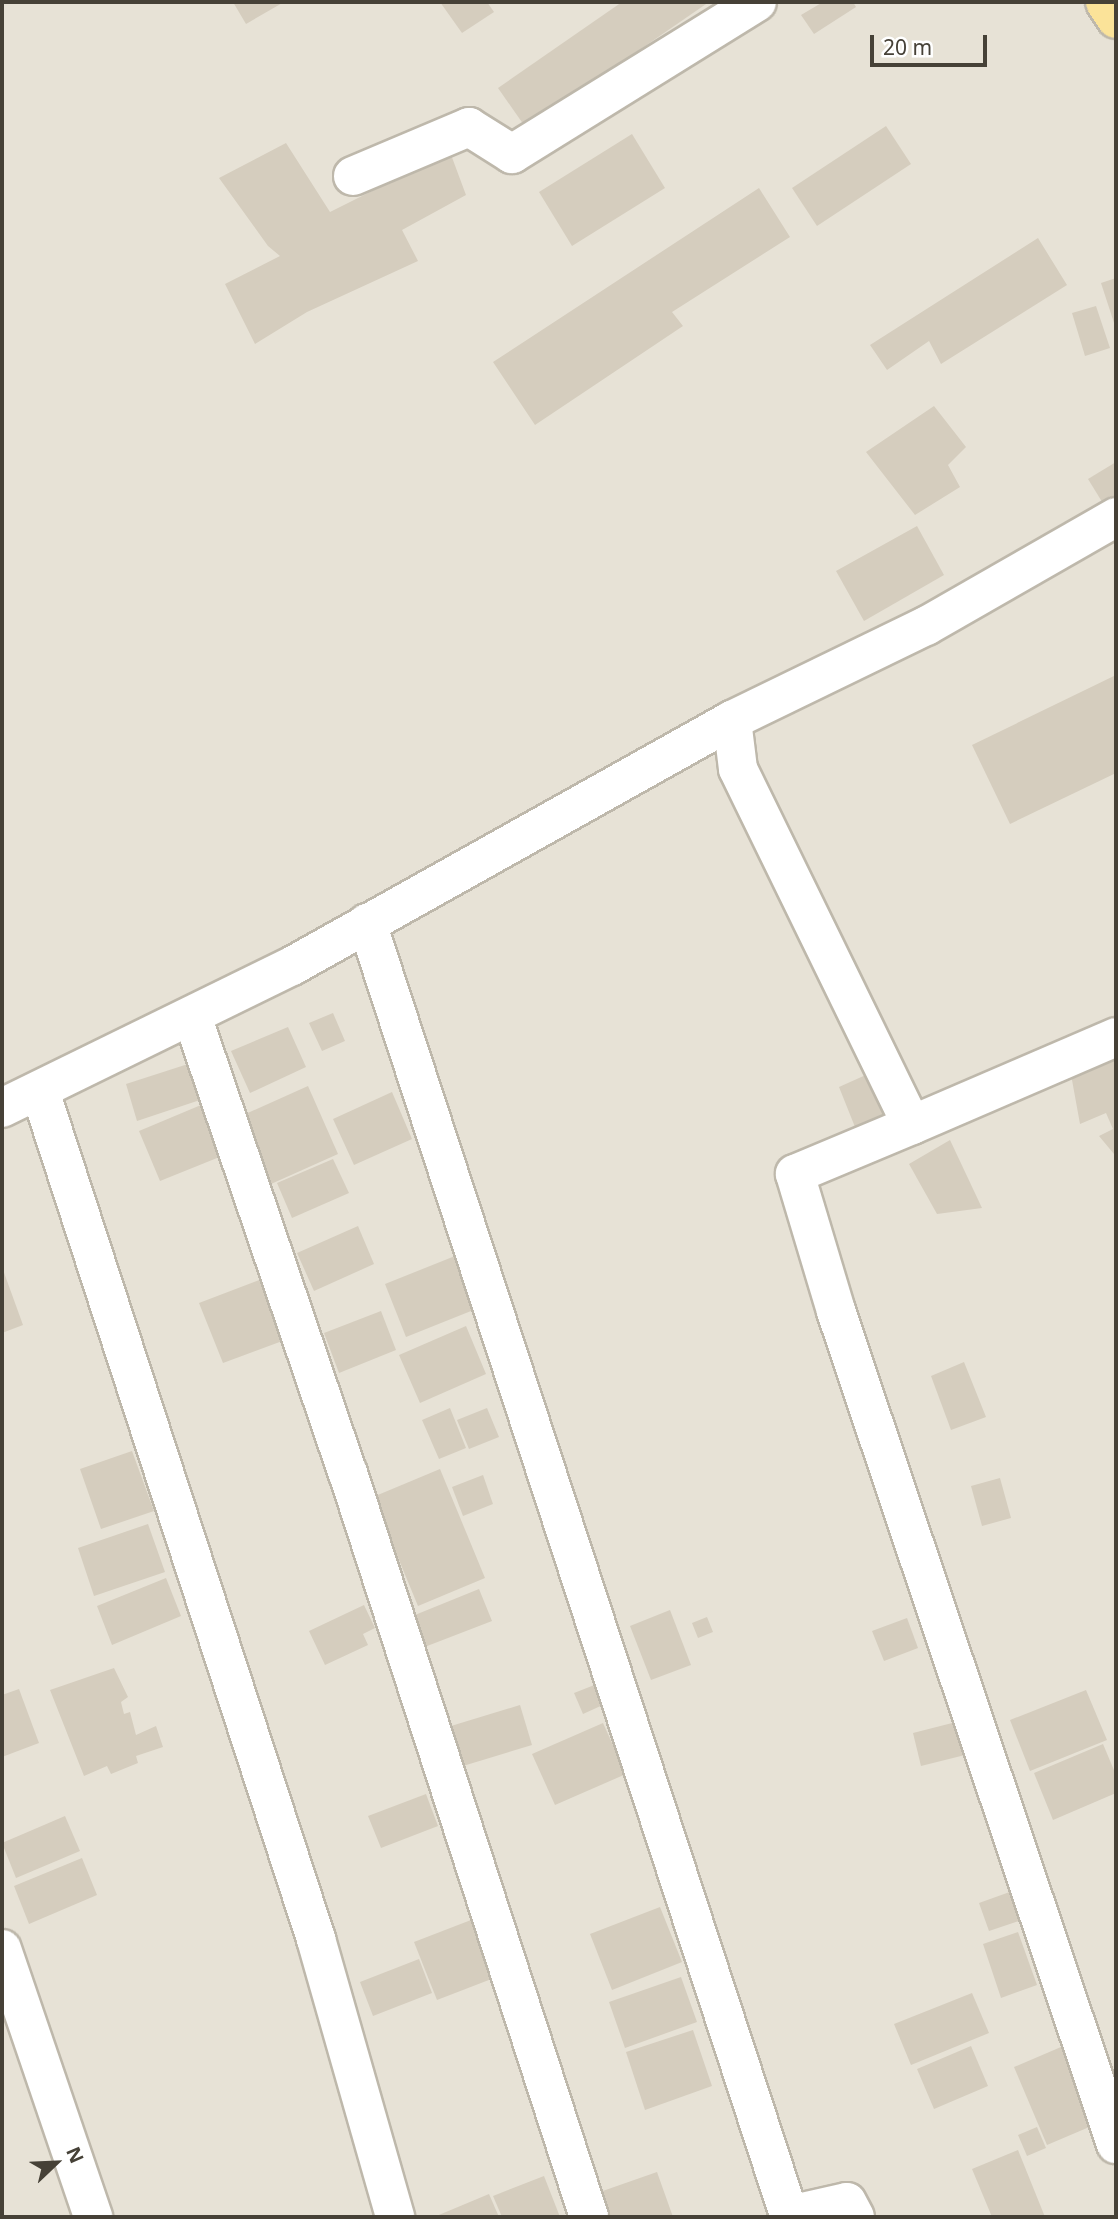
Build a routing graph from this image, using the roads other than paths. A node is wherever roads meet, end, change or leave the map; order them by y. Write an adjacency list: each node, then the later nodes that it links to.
1 (757, 2): 4 (street)
2 (1105, 2): 3 (main road)
3 (1116, 19)
4 (353, 176)
5 (1116, 517): 6 (street)
6 (732, 720): 7 (street); 12 (street)
7 (368, 923): 8 (street); 18 (street)
8 (192, 1016): 10 (street); 17 (street)
9 (1116, 1037): 12 (street)
10 (40, 1091): 11 (street); 16 (street)
11 (2, 1108)
12 (912, 1125): 14 (street)
13 (2, 1949): 15 (street)
14 (1116, 2144)
15 (93, 2217)
16 (396, 2217)
17 (589, 2217)
18 (855, 2217)

